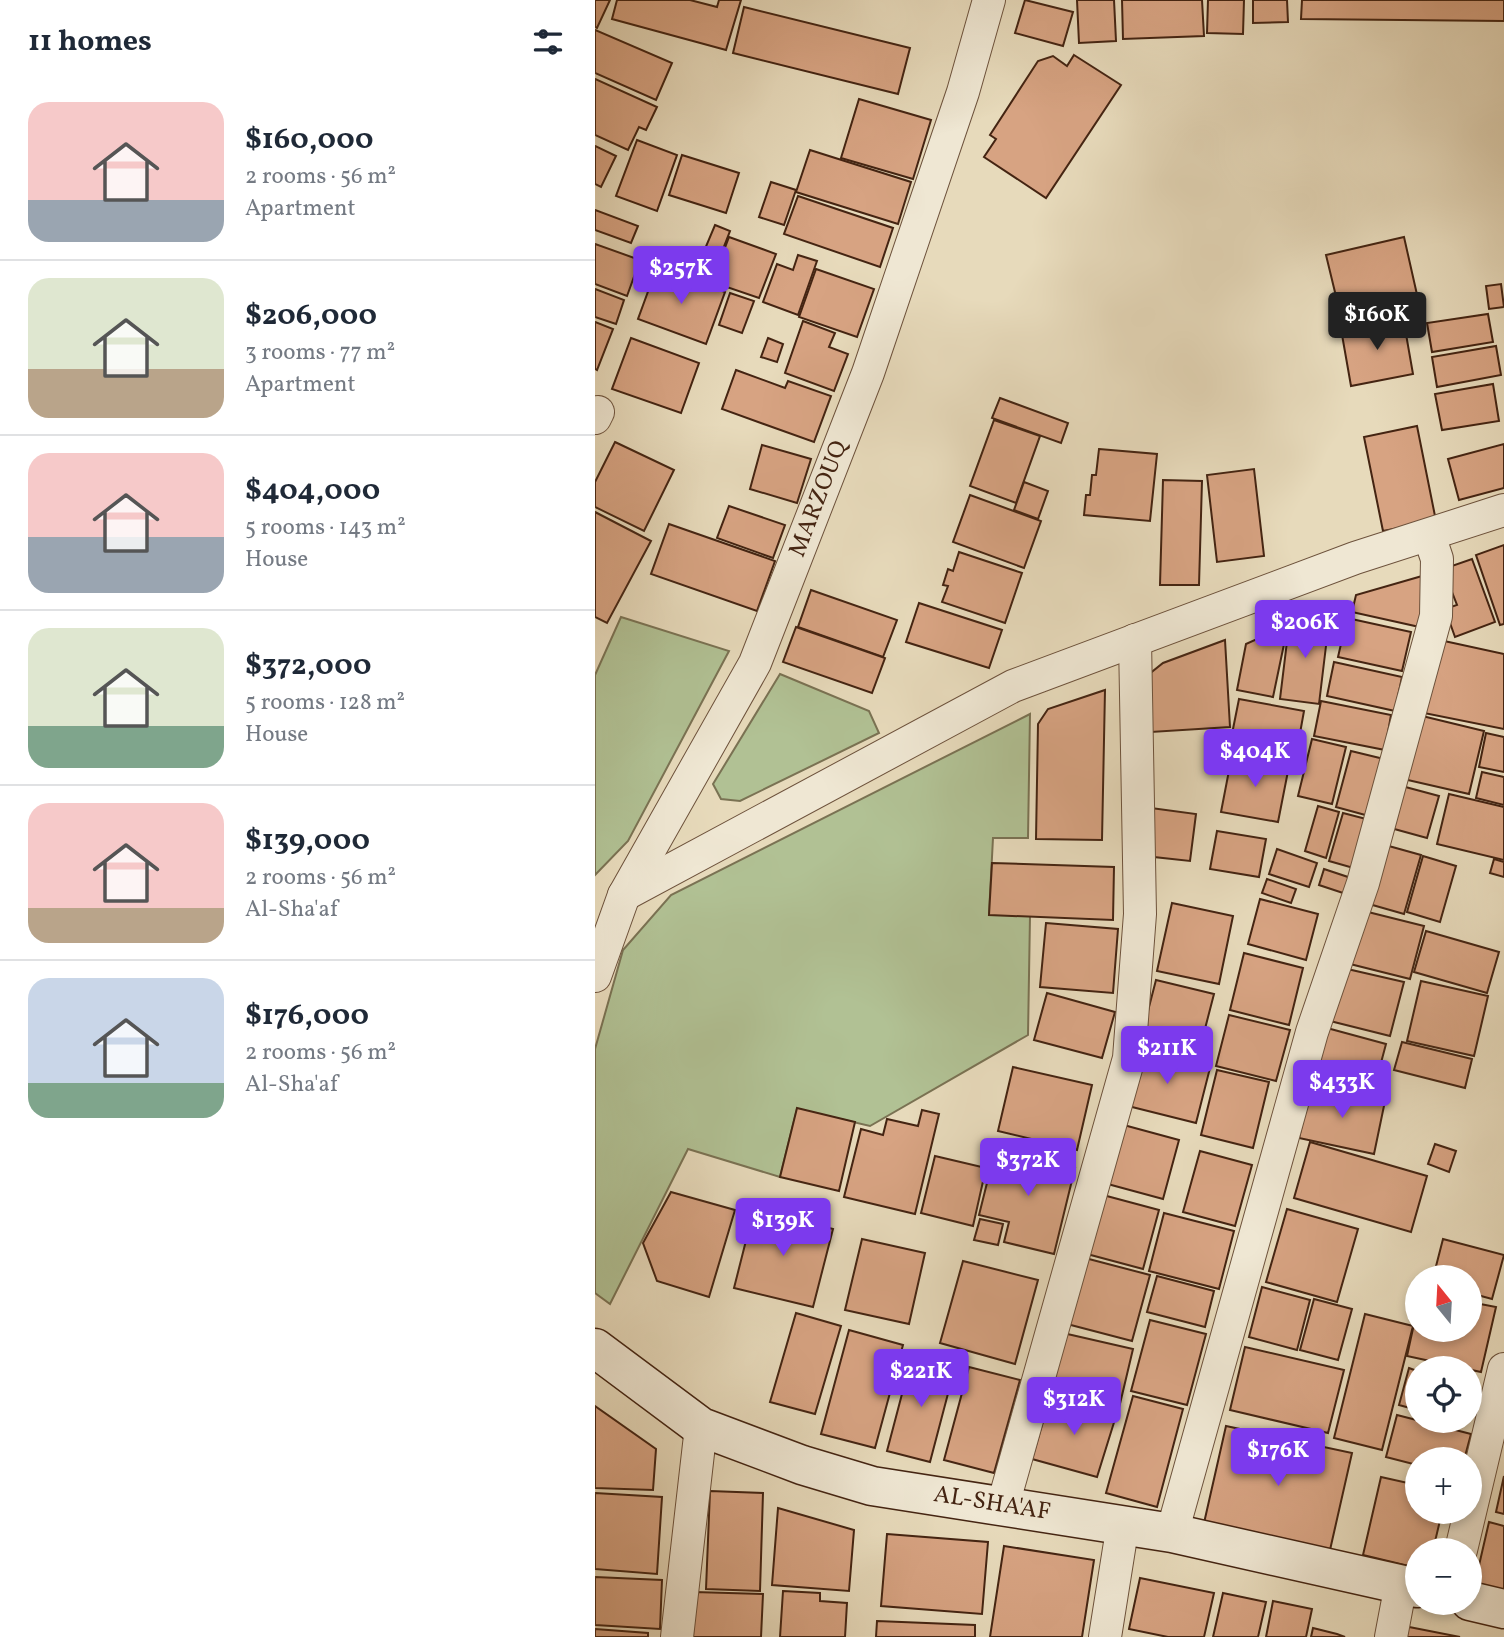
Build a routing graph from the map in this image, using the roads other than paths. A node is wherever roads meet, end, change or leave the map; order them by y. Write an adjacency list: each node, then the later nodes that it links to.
1 (989, 0): 5 (street, MARZOUQ)
2 (1504, 510): 3 (street)
3 (1429, 535): 4 (street); 13 (street)
4 (1135, 640): 5 (street); 11 (street)
5 (624, 895): 6 (street); 7 (street, MARZOUQ)
6 (595, 911)
7 (595, 976)
8 (595, 1348): 10 (street, AL-SHA'AF)
9 (1504, 1369): 14 (street)
10 (701, 1427): 11 (street, AL-SHA'AF); 19 (street)
11 (1003, 1505): 12 (street, AL-SHA'AF)
12 (1123, 1524): 13 (street, AL-SHA'AF); 20 (street)
13 (1172, 1533): 15 (street, AL-SHA'AF)
14 (1464, 1538)
15 (1405, 1585)
16 (1405, 1597): 21 (street)
17 (1482, 1604): 18 (street)
18 (1504, 1609)
19 (677, 1637)
20 (1105, 1637)
21 (1391, 1637)

